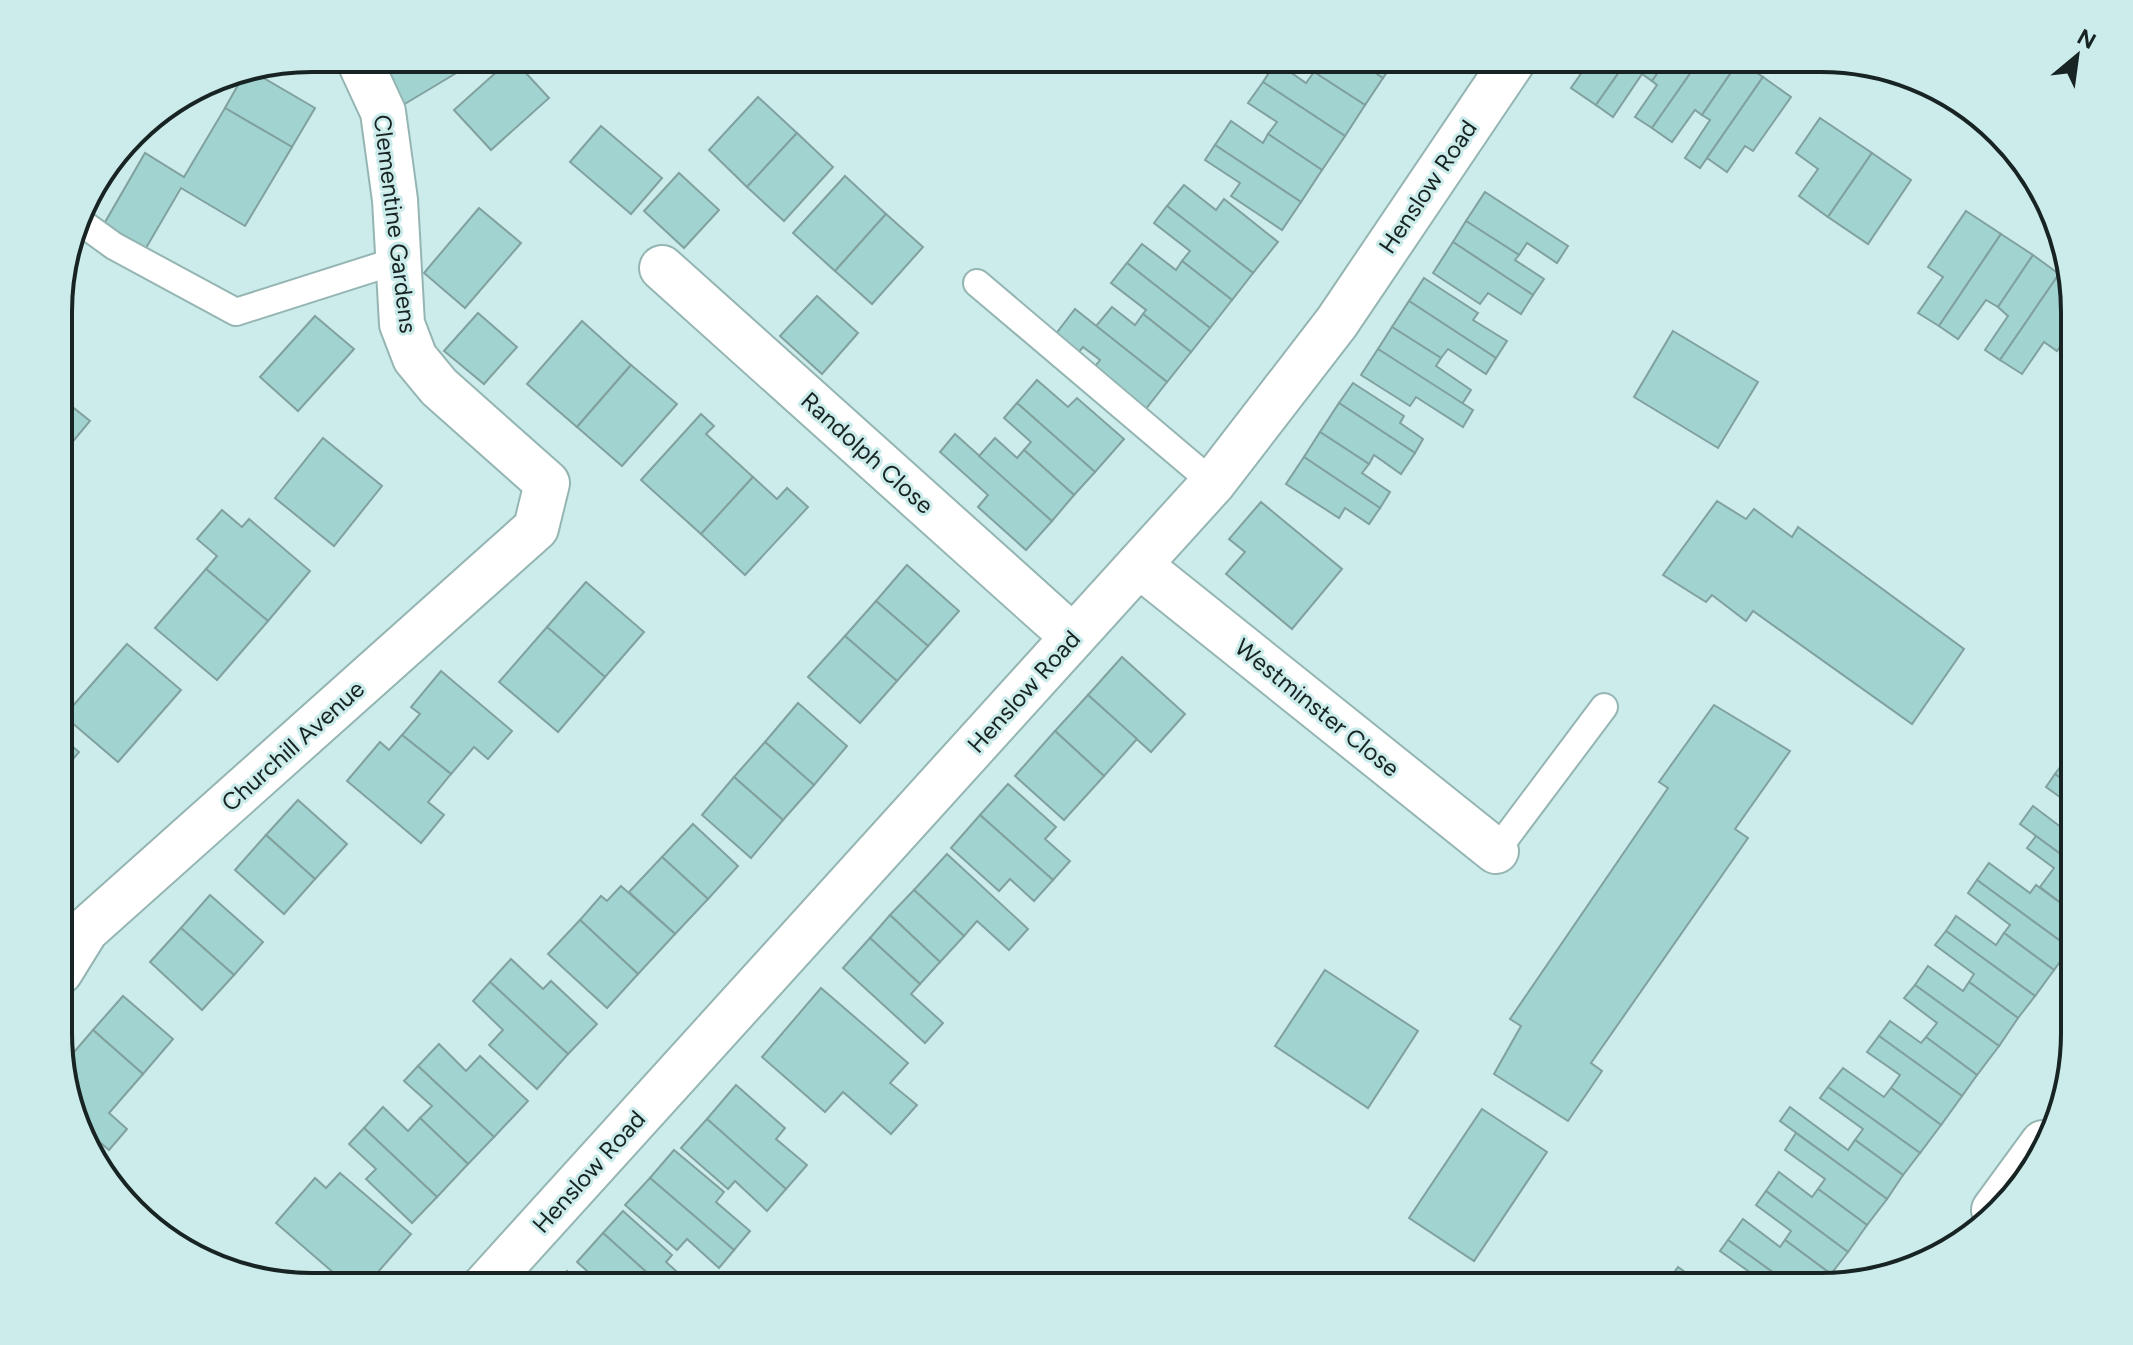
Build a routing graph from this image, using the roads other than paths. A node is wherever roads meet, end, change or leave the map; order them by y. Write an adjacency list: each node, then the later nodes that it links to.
1 (1505, 72): 7 (street, Henslow Road)
2 (365, 73): 4 (street, Clementine Gardens)
3 (88, 227): 4 (lane)
4 (399, 260): 8 (street, Clementine Gardens)
5 (662, 268): 10 (street, Randolph Close)
6 (977, 283): 7 (lane)
7 (1213, 483): 9 (street, Henslow Road)
8 (536, 528): 13 (street, Churchill Avenue)
9 (1139, 565): 10 (street, Henslow Road); 12 (street, Westminster Close)
10 (1073, 637): 14 (street, Henslow Road)
11 (1604, 707): 12 (lane)
12 (1496, 851)
13 (73, 919)
14 (497, 1273)

